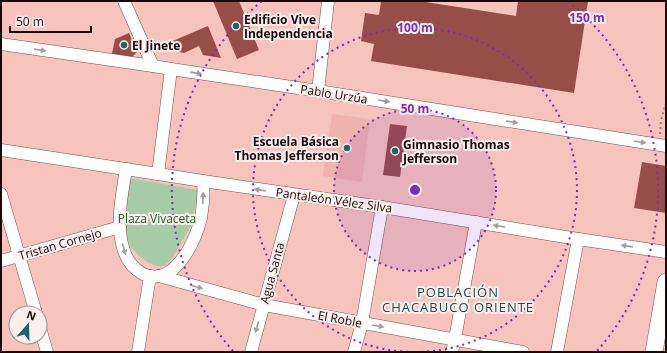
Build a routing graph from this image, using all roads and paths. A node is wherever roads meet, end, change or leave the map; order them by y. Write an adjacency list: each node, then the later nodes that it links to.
1 (124, 1): 4 (street)
2 (328, 1): 6 (street)
3 (1, 44): 4 (street, Pablo Urzúa, one-way to 4)
4 (153, 66): 5 (street, Pablo Urzúa)
5 (171, 69): 6 (street, Pablo Urzúa, one-way to 6); 11 (street)
6 (318, 91): 8 (street, Pablo Urzúa, one-way to 8)
7 (666, 103): 8 (path)
8 (663, 146)
9 (1, 150): 10 (street, Pantaleón Vélez Silva)
10 (126, 169): 11 (street, Pantaleón Vélez Silva); 17 (street)
11 (158, 174): 12 (street, Pantaleón Vélez Silva)
12 (203, 181): 14 (street, Pantaleón Vélez Silva, one-way to 12); 22 (street, one-way to 12)
13 (1, 194): 20 (street)
14 (294, 194): 15 (street, Pantaleón Vélez Silva); 24 (street, Agua Santa)
15 (382, 207): 16 (street, Pantaleón Vélez Silva); 26 (street)
16 (476, 222): 18 (street, Pantaleón Vélez Silva, one-way to 16); 27 (street)
17 (120, 227): 20 (street, Tristan Cornejo); 22 (street, one-way to 22)
18 (578, 239): 19 (street, Pantaleón Vélez Silva, one-way to 18); 33 (street)
19 (666, 252)
20 (20, 256): 21 (street, Tristan Cornejo); 25 (street)
21 (1, 262)
22 (154, 276): 24 (street, El Roble, one-way to 24); 28 (street)
23 (666, 282): 34 (main road)
24 (264, 304): 26 (street, El Roble); 29 (street, Agua Santa, one-way to 29)
25 (34, 305)
26 (362, 323): 27 (street, El Roble, one-way to 27); 30 (street)
27 (455, 340): 31 (street); 32 (street, El Roble)
28 (138, 352)
29 (251, 352)
30 (354, 352)
31 (452, 352)
32 (523, 352)
33 (557, 352)
34 (654, 352)

